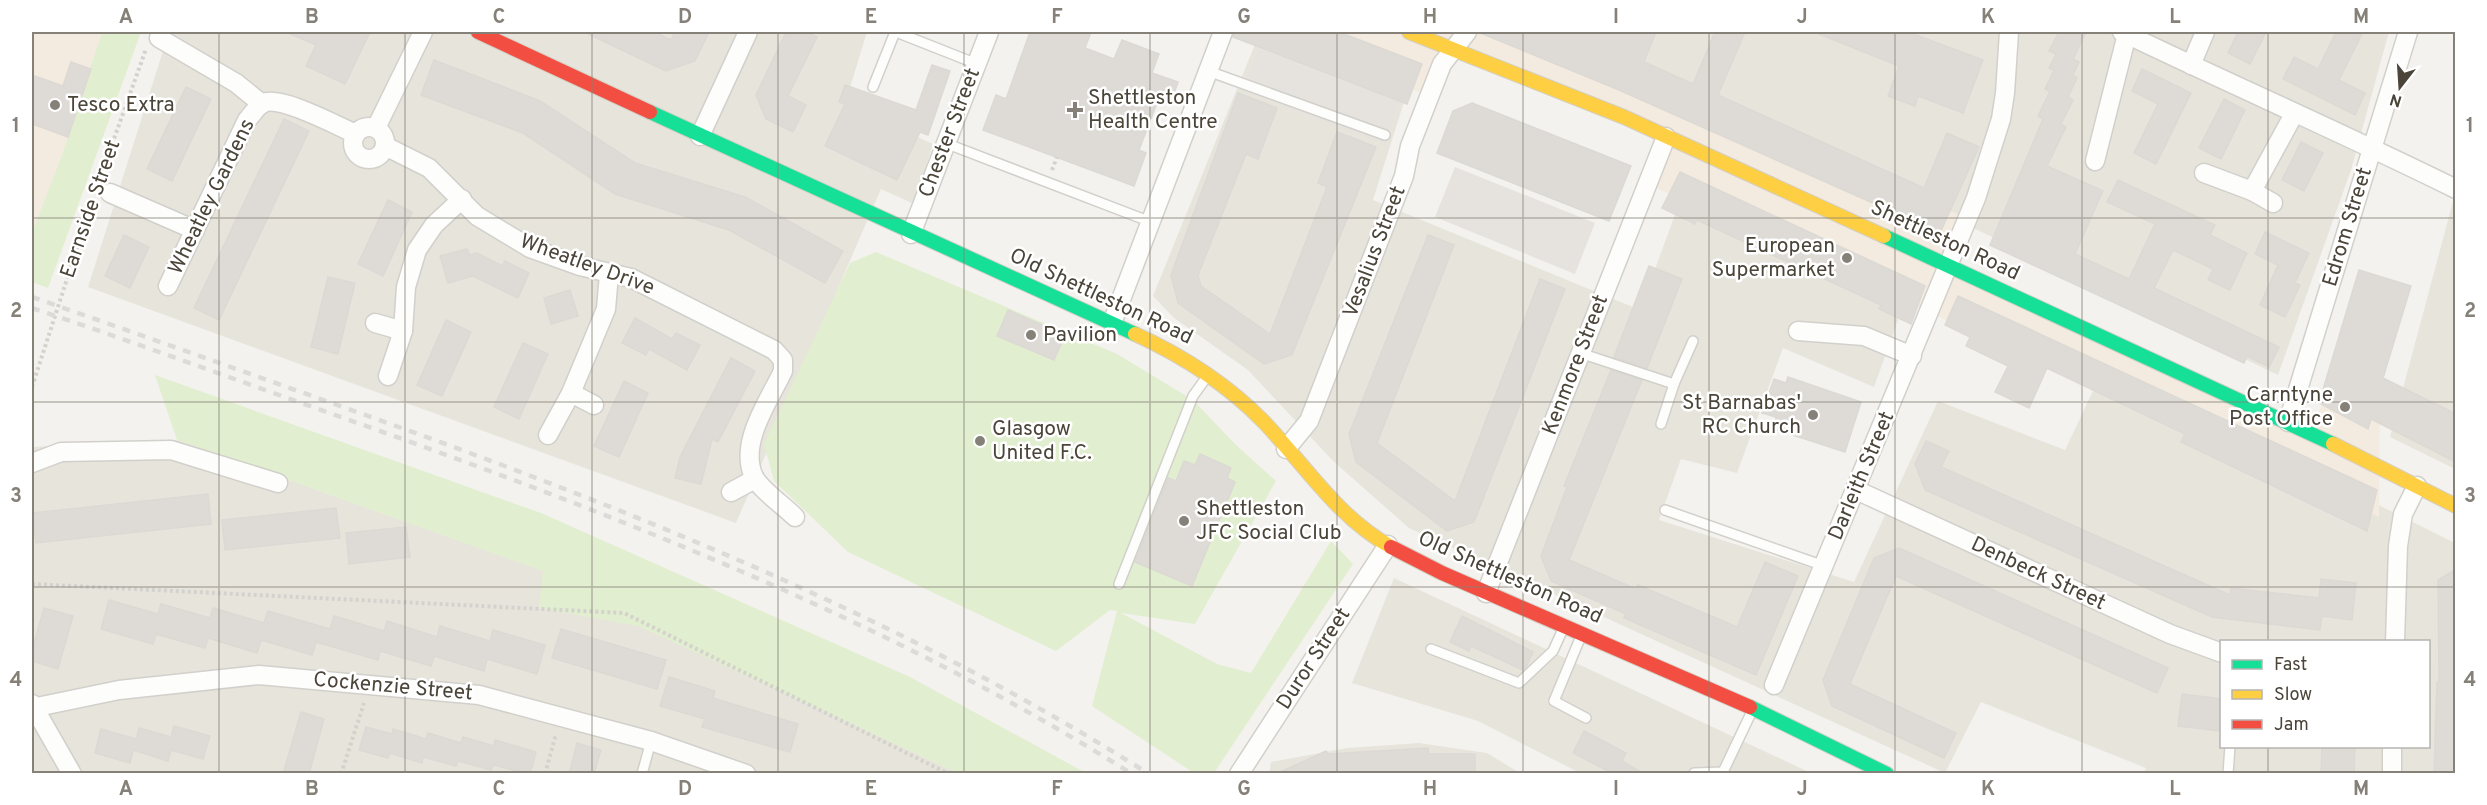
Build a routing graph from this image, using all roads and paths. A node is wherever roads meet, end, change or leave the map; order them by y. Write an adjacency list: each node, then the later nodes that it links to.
1 (423, 32): 21 (street)
2 (478, 32): 24 (main road, Old Shettleston Road)
3 (748, 32): 24 (street)
4 (896, 32): 15 (lane); 18 (lane)
5 (989, 32): 15 (street, Chester Street)
6 (1223, 32): 17 (street)
7 (1409, 32): 14 (main road, Shettleston Road)
8 (1467, 32): 14 (street, Vesalius Street)
9 (2009, 32): 39 (street, Darleith Street)
10 (2205, 32): 16 (street)
11 (2408, 32): 28 (street, Edrom Street)
12 (2124, 33): 16 (street); 29 (street)
13 (154, 40): 19 (street); 33 (path, Earnside Street)
14 (1454, 50): 25 (main road, Shettleston Road); 58 (street, Vesalius Street)
15 (977, 63): 26 (street, Chester Street)
16 (2191, 65): 20 (street)
17 (1208, 71): 23 (lane); 36 (street)
18 (873, 87)
19 (262, 104): 22 (street, Wheatley Gardens); 37 (street, Wheatley Gardens)
20 (2294, 114): 28 (street); 32 (street)
21 (376, 128): 22 (street); 27 (street)
22 (356, 134): 27 (street)
23 (1384, 135)
24 (699, 136): 38 (main road, Old Shettleston Road)
25 (1666, 137): 39 (main road, Shettleston Road); 47 (street, Kenmore Street)
26 (945, 143): 36 (lane); 38 (street, Chester Street)
27 (384, 146): 34 (street, Wheatley Drive)
28 (2372, 147): 31 (street); 55 (street, Edrom Street)
29 (2095, 161)
30 (2204, 173): 32 (street)
31 (2456, 189)
32 (2252, 191): 35 (street)
33 (100, 192): 37 (street); 52 (path, Earnside Street)
34 (462, 199): 40 (street, Wheatley Drive); 44 (street)
35 (2273, 203)
36 (1151, 222): 43 (street)
37 (195, 230): 41 (street, Wheatley Gardens)
38 (910, 234): 43 (main road, Old Shettleston Road)
39 (1950, 266): 48 (street, Darleith Street); 55 (main road, Shettleston Road)
40 (609, 274): 53 (street); 60 (street, Wheatley Drive)
41 (168, 286)
42 (375, 323): 44 (street)
43 (1112, 323): 49 (main road, Old Shettleston Road)
44 (403, 331): 50 (street)
45 (1798, 331): 48 (street)
46 (1693, 341): 51 (lane)
47 (1580, 354): 51 (lane); 72 (street, Kenmore Street)
48 (1912, 356): 63 (street, Darleith Street)
49 (1209, 374): 58 (main road, Old Shettleston Road); 71 (lane)
50 (388, 376)
51 (1674, 384): 56 (lane)
52 (32, 387)
53 (571, 393): 54 (street); 57 (street)
54 (594, 405)
55 (2288, 422): 62 (main road, Shettleston Road)
56 (1661, 424)
57 (548, 435)
58 (1286, 449): 68 (main road, Old Shettleston Road)
59 (32, 463): 61 (street)
60 (755, 479): 64 (street); 67 (street)
61 (278, 483)
62 (2417, 486): 65 (main road, Shettleston Road); 75 (street)
63 (1856, 490): 69 (street, Darleith Street); 77 (street, Denbeck Street)
64 (731, 492)
65 (2456, 506)
66 (1665, 510): 69 (lane)
67 (795, 517)
68 (1388, 545): 72 (main road, Old Shettleston Road); 87 (street, Duror Street)
69 (1824, 566): 79 (street, Darleith Street)
70 (32, 584): 94 (path)
71 (1119, 584)
72 (1486, 593): 73 (main road, Old Shettleston Road)
73 (1564, 626): 74 (main road, Old Shettleston Road); 76 (lane)
74 (1581, 634): 81 (main road, Old Shettleston Road); 83 (lane)
75 (2395, 640)
76 (1431, 649)
77 (2220, 652)
78 (369, 685): 80 (street, Cockenzie Street); 82 (street, Cockenzie Street); 90 (path)
79 (1774, 685)
80 (32, 707): 89 (street)
81 (1754, 709): 88 (lane); 95 (main road, Old Shettleston Road)
82 (561, 717): 84 (street, Cockenzie Street); 91 (path)
83 (1586, 718)
84 (651, 741): 92 (lane); 93 (street, Cockenzie Street)
85 (2230, 748): 96 (lane)
86 (2392, 748): 97 (street)
87 (1244, 772)
88 (1694, 773)
89 (72, 774)
90 (341, 774)
91 (545, 774)
92 (642, 774)
93 (746, 774)
94 (949, 774)
95 (1887, 774)
96 (2228, 774)
97 (2392, 774)

